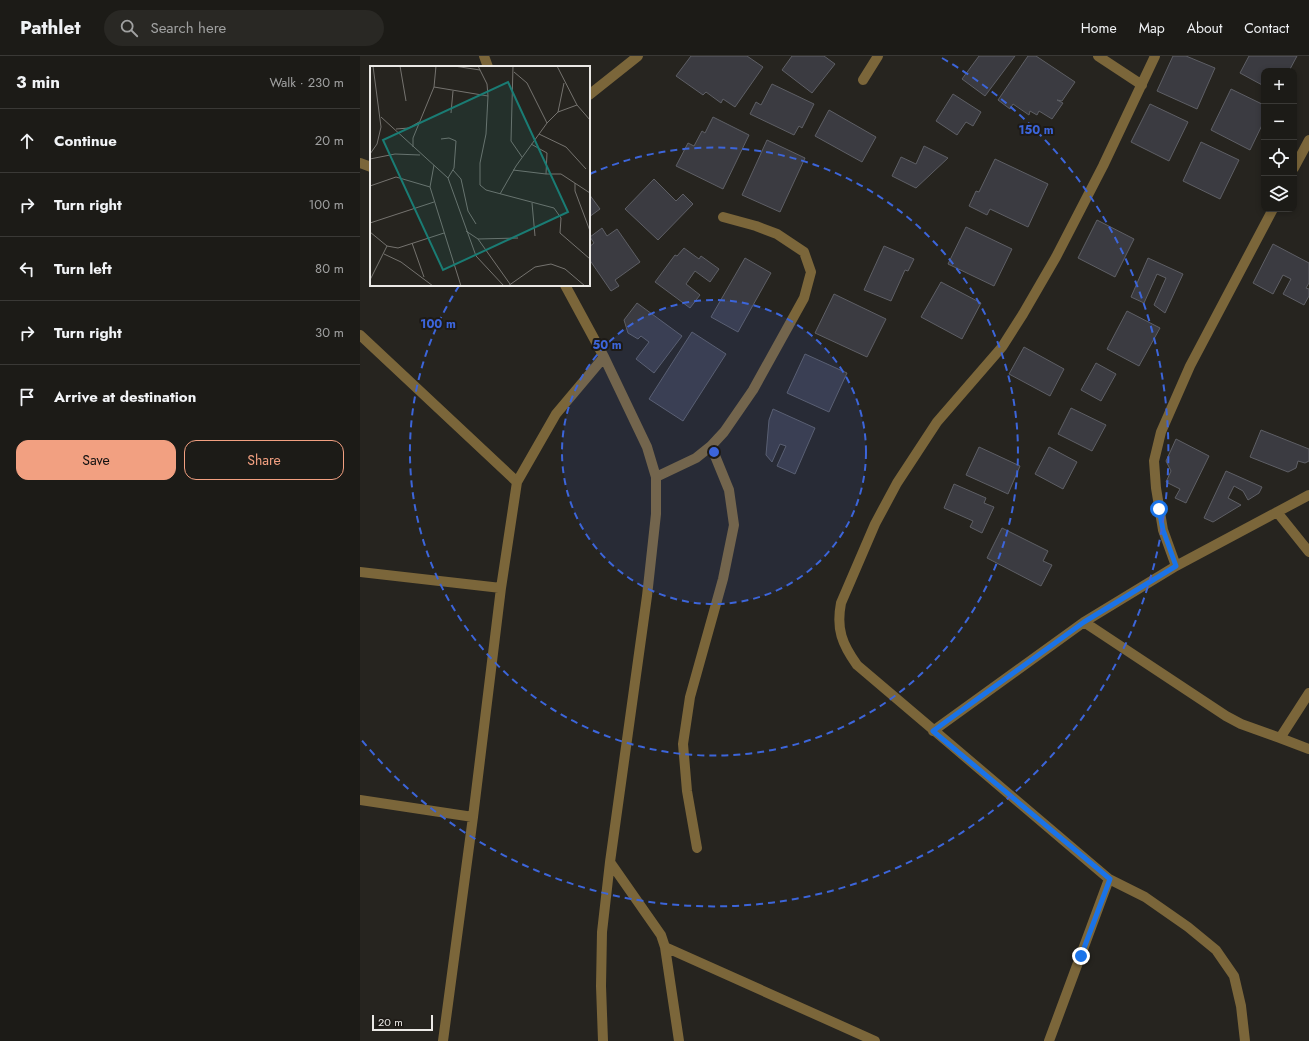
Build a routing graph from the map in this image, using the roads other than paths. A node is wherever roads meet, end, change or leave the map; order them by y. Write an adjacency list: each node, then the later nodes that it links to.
1 (484, 56): 6 (street)
2 (638, 56): 9 (street)
3 (878, 56): 7 (street)
4 (1098, 56): 8 (street)
5 (1155, 56): 8 (street)
6 (488, 66)
7 (863, 80)
8 (1142, 85): 30 (street)
9 (590, 94)
10 (1309, 140): 11 (street)
11 (1297, 162)
12 (360, 163): 13 (street)
13 (370, 167)
14 (1271, 212): 25 (street)
15 (723, 217): 19 (street)
16 (566, 286): 18 (street)
17 (360, 335): 21 (street)
18 (604, 357): 20 (street); 21 (street)
19 (711, 446): 20 (street); 35 (street)
20 (656, 477): 36 (street)
21 (517, 482): 27 (street)
22 (1309, 495): 23 (street)
23 (1277, 512): 24 (street); 25 (street)
24 (1309, 552)
25 (1176, 566): 28 (street)
26 (360, 572): 27 (street)
27 (501, 588): 34 (street)
28 (1084, 622): 30 (street); 31 (street)
29 (1309, 693): 31 (street)
30 (933, 731): 37 (street)
31 (1280, 738): 32 (street)
32 (1309, 749)
33 (360, 800): 34 (street)
34 (473, 817): 39 (street)
35 (697, 848)
36 (610, 862): 38 (street); 40 (street)
37 (1110, 879): 43 (street); 44 (street)
38 (665, 947): 41 (street); 42 (street)
39 (443, 1041)
40 (603, 1041)
41 (679, 1041)
42 (875, 1041)
43 (1049, 1041)
44 (1245, 1041)

